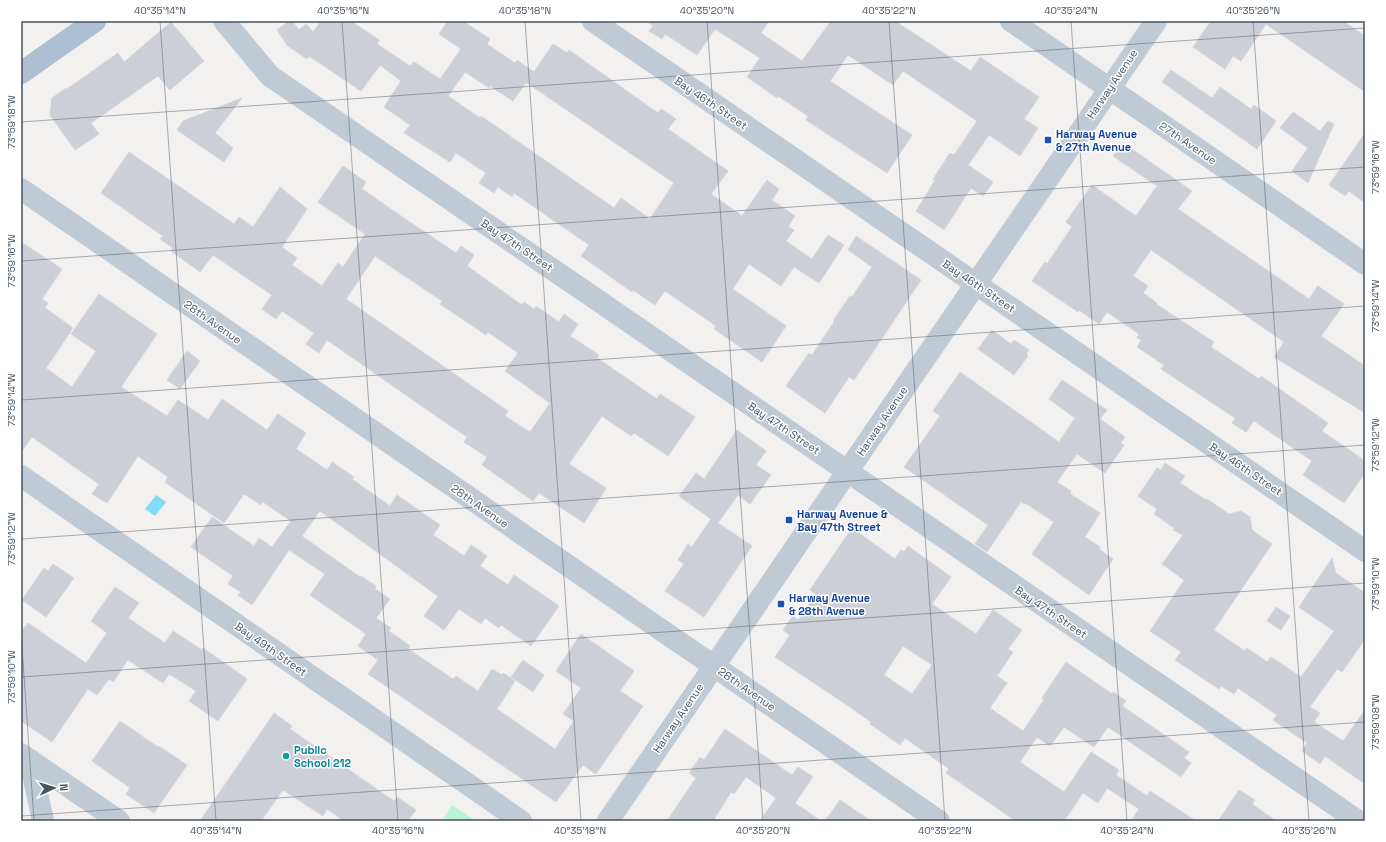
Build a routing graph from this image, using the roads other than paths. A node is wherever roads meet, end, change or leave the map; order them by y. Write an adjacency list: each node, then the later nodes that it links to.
1 (95, 21): 6 (main road)
2 (224, 21): 11 (street, Bay 47th Street)
3 (592, 21): 10 (street, Bay 46th Street)
4 (1011, 21): 7 (street, 27th Avenue)
5 (1156, 21): 7 (street, Harway Avenue)
6 (21, 73)
7 (1109, 89): 9 (street, 27th Avenue); 10 (street, Harway Avenue)
8 (21, 190): 14 (street, 28th Avenue)
9 (1365, 264)
10 (976, 284): 11 (street, Harway Avenue); 13 (street, Bay 46th Street)
11 (847, 472): 14 (street, Harway Avenue); 21 (street, Bay 47th Street)
12 (21, 476): 18 (street, Bay 49th Street)
13 (1365, 551)
14 (714, 666): 19 (street, Harway Avenue); 20 (street, 28th Avenue)
15 (26, 757): 16 (street); 17 (street)
16 (43, 821)
17 (119, 821)
18 (521, 821)
19 (608, 821)
20 (939, 821)
21 (1358, 821)

